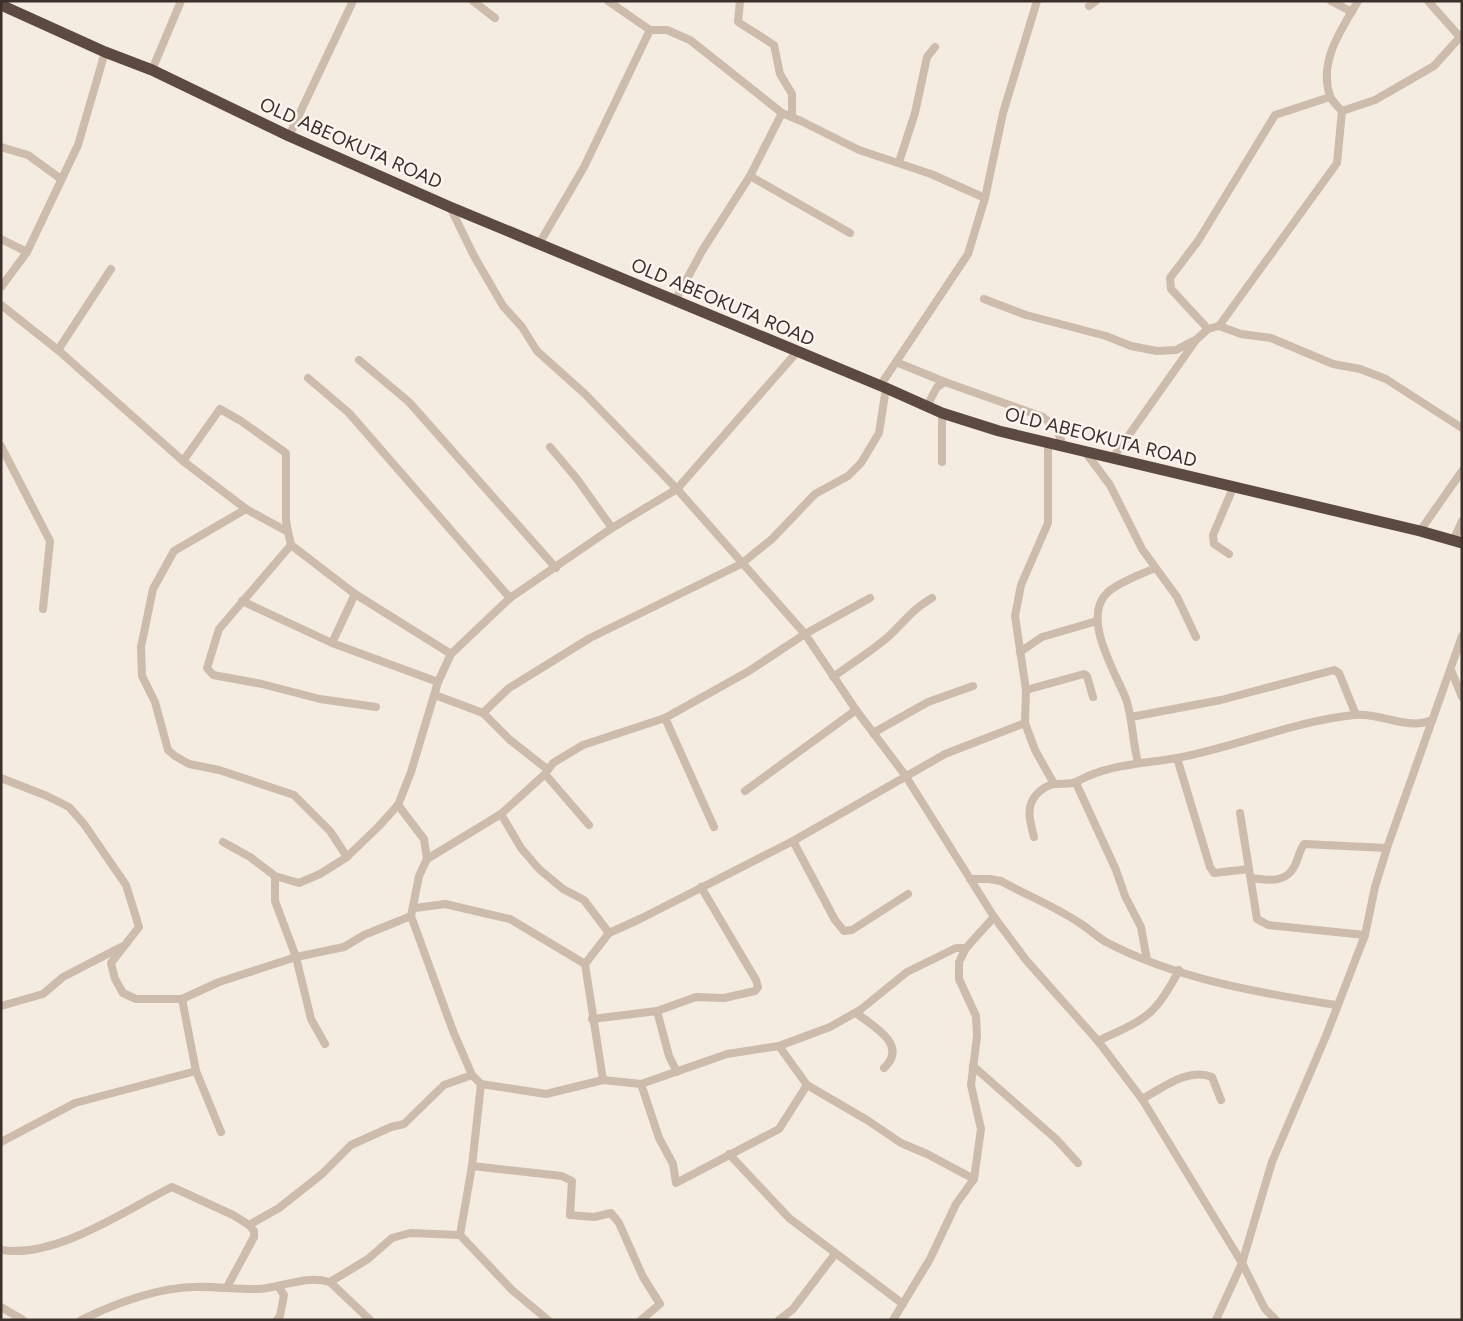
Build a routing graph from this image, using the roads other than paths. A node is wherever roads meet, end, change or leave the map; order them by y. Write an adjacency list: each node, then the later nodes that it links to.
1 (181, 1): 21 (street)
2 (353, 1): 26 (street)
3 (473, 1): 16 (street)
4 (608, 1): 14 (street)
5 (623, 1): 14 (street)
6 (740, 1): 25 (street)
7 (1037, 1): 31 (street)
8 (1096, 1): 13 (street)
9 (1331, 1): 15 (street)
10 (1358, 1): 15 (street)
11 (1428, 1): 18 (street)
12 (1, 5): 20 (highway, OLD ABEOKUTA ROAD)
13 (1089, 6)
14 (617, 8): 17 (street)
15 (1352, 12): 22 (street)
16 (495, 18)
17 (650, 30): 24 (street); 35 (street)
18 (1460, 36): 23 (street)
19 (935, 47): 28 (street)
20 (105, 52): 21 (highway, OLD ABEOKUTA ROAD); 30 (street)
21 (152, 70): 26 (highway, OLD ABEOKUTA ROAD)
22 (1330, 97): 23 (street); 43 (street)
23 (1342, 111): 42 (street)
24 (782, 113): 25 (street); 29 (street)
25 (792, 116): 28 (street)
26 (289, 136): 32 (highway, OLD ABEOKUTA ROAD)
27 (1, 147): 30 (street)
28 (899, 162): 31 (street)
29 (750, 176): 33 (street); 40 (street)
30 (61, 179): 36 (street)
31 (985, 198): 48 (street)
32 (450, 207): 35 (highway, OLD ABEOKUTA ROAD); 64 (street)
33 (850, 232)
34 (1, 239): 36 (street)
35 (539, 244): 40 (highway, OLD ABEOKUTA ROAD)
36 (27, 252): 38 (street)
37 (111, 269): 45 (street)
38 (1, 287)
39 (984, 299): 44 (street)
40 (676, 300): 46 (highway, OLD ABEOKUTA ROAD)
41 (1, 305): 45 (street)
42 (1219, 326): 43 (street); 54 (street)
43 (1208, 329): 44 (street)
44 (1197, 339): 60 (street)
45 (58, 350): 61 (street)
46 (797, 352): 51 (highway, OLD ABEOKUTA ROAD); 64 (street)
47 (359, 360): 75 (street)
48 (896, 362): 50 (street); 51 (street)
49 (308, 378): 78 (street)
50 (945, 382): 52 (street); 58 (street)
51 (883, 387): 52 (highway, OLD ABEOKUTA ROAD); 74 (street)
52 (927, 406): 53 (highway, OLD ABEOKUTA ROAD)
53 (942, 413): 55 (highway, OLD ABEOKUTA ROAD); 62 (street)
54 (1462, 428)
55 (1048, 443): 58 (highway, OLD ABEOKUTA ROAD); 88 (street)
56 (1, 446): 82 (street)
57 (550, 447): 68 (street)
58 (1064, 447): 59 (highway, OLD ABEOKUTA ROAD)
59 (1086, 453): 60 (highway, OLD ABEOKUTA ROAD); 76 (street)
60 (1112, 459): 65 (highway, OLD ABEOKUTA ROAD)
61 (183, 462): 66 (street); 70 (street)
62 (942, 462)
63 (1462, 471): 69 (street)
64 (677, 488): 68 (street); 74 (street)
65 (1233, 488): 69 (highway, OLD ABEOKUTA ROAD); 73 (street)
66 (246, 510): 70 (street); 124 (street)
67 (1462, 521): 71 (street)
68 (612, 528): 75 (street)
69 (1420, 531): 71 (highway, OLD ABEOKUTA ROAD)
70 (288, 532): 72 (street)
71 (1457, 542)
72 (291, 545): 77 (street); 81 (street)
73 (1229, 554)
74 (741, 564): 84 (street); 100 (street)
75 (556, 568): 78 (street)
76 (1155, 568): 83 (street); 85 (street)
77 (355, 594): 87 (street); 89 (street)
78 (510, 598): 89 (street)
79 (870, 598): 84 (street)
80 (932, 598): 91 (street)
81 (242, 601): 87 (street); 98 (street)
82 (43, 609)
83 (1097, 621): 88 (street); 102 (street)
84 (805, 634): 91 (street); 103 (street)
85 (1196, 636)
86 (1462, 636): 90 (street)
87 (332, 643): 92 (street)
88 (1020, 652): 94 (street)
89 (452, 654): 92 (street)
90 (1452, 670): 97 (street); 104 (street)
91 (833, 677): 99 (street)
92 (438, 682): 95 (street)
93 (973, 686): 106 (street)
94 (1026, 690): 96 (street); 105 (street)
95 (435, 695): 100 (street); 115 (street)
96 (1093, 697)
97 (1462, 698)
98 (376, 706)
99 (856, 710): 106 (street); 114 (street)
100 (482, 713): 109 (street)
101 (1356, 715): 102 (street); 104 (street); 107 (street)
102 (1131, 717): 108 (street)
103 (665, 718): 109 (street); 119 (street)
104 (1432, 720): 123 (street)
105 (1024, 723): 110 (street); 112 (street)
106 (873, 733): 110 (street)
107 (1177, 758): 108 (street); 126 (street)
108 (1138, 762): 113 (street)
109 (546, 771): 117 (street); 118 (street)
110 (905, 775): 121 (street); 129 (street)
111 (1, 778): 137 (street)
112 (1053, 782): 113 (street); 120 (street)
113 (1076, 783): 140 (street)
114 (745, 791)
115 (398, 805): 124 (street); 125 (street)
116 (1240, 813): 126 (street)
117 (501, 814): 125 (street); 135 (street)
118 (589, 825)
119 (714, 828)
120 (1034, 836)
121 (792, 841): 130 (street); 131 (street)
122 (224, 842): 127 (street)
123 (1387, 848): 128 (street); 136 (street)
124 (347, 857): 127 (street)
125 (427, 859): 132 (street)
126 (1250, 869): 128 (street)
127 (275, 876): 139 (street)
128 (1251, 878): 136 (street)
129 (970, 879): 134 (street); 140 (street)
130 (701, 887): 135 (street); 146 (street)
131 (908, 894)
132 (414, 908): 133 (street); 141 (street)
133 (411, 916): 139 (street); 156 (street)
134 (994, 917): 138 (street); 149 (street)
135 (609, 933): 141 (street)
136 (1364, 935): 144 (street)
137 (125, 945): 143 (street); 145 (street)
138 (966, 948): 147 (street); 152 (street)
139 (296, 957): 143 (street); 150 (street)
140 (1148, 960): 142 (street)
141 (585, 964): 148 (street)
142 (1179, 970): 144 (street); 149 (street)
143 (182, 999): 154 (street)
144 (1336, 1005): 173 (street)
145 (1, 1006)
146 (658, 1011): 148 (street); 155 (street)
147 (856, 1012): 151 (street); 153 (street)
148 (592, 1019): 157 (street)
149 (1098, 1041): 161 (street)
150 (325, 1044)
151 (779, 1046): 155 (street); 160 (street)
152 (972, 1066): 166 (street); 168 (street)
153 (884, 1068)
154 (196, 1071): 163 (street); 164 (street)
155 (677, 1072): 159 (street)
156 (472, 1075): 158 (street); 169 (street)
157 (603, 1080): 158 (street); 159 (street)
158 (481, 1084): 167 (street)
159 (641, 1084): 165 (street)
160 (807, 1085): 165 (street); 168 (street)
161 (1142, 1098): 162 (street); 173 (street)
162 (1221, 1100)
163 (221, 1132)
164 (1, 1142)
165 (729, 1154): 172 (street)
166 (1078, 1163)
167 (472, 1166): 170 (street); 184 (street)
168 (974, 1179): 177 (street)
169 (249, 1225): 171 (street); 176 (street)
170 (460, 1234): 174 (street); 183 (street)
171 (1, 1250)
172 (835, 1254): 177 (street); 185 (street)
173 (1242, 1263): 187 (street); 188 (street)
174 (330, 1282): 175 (street); 182 (street)
175 (278, 1286): 176 (street); 181 (street)
176 (227, 1287): 180 (street)
177 (903, 1304): 186 (street)
178 (1, 1307): 179 (street)
179 (23, 1320)
180 (82, 1320)
181 (277, 1320)
182 (370, 1320)
183 (548, 1320)
184 (641, 1320)
185 (779, 1320)
186 (893, 1320)
187 (1216, 1320)
188 (1276, 1320)

